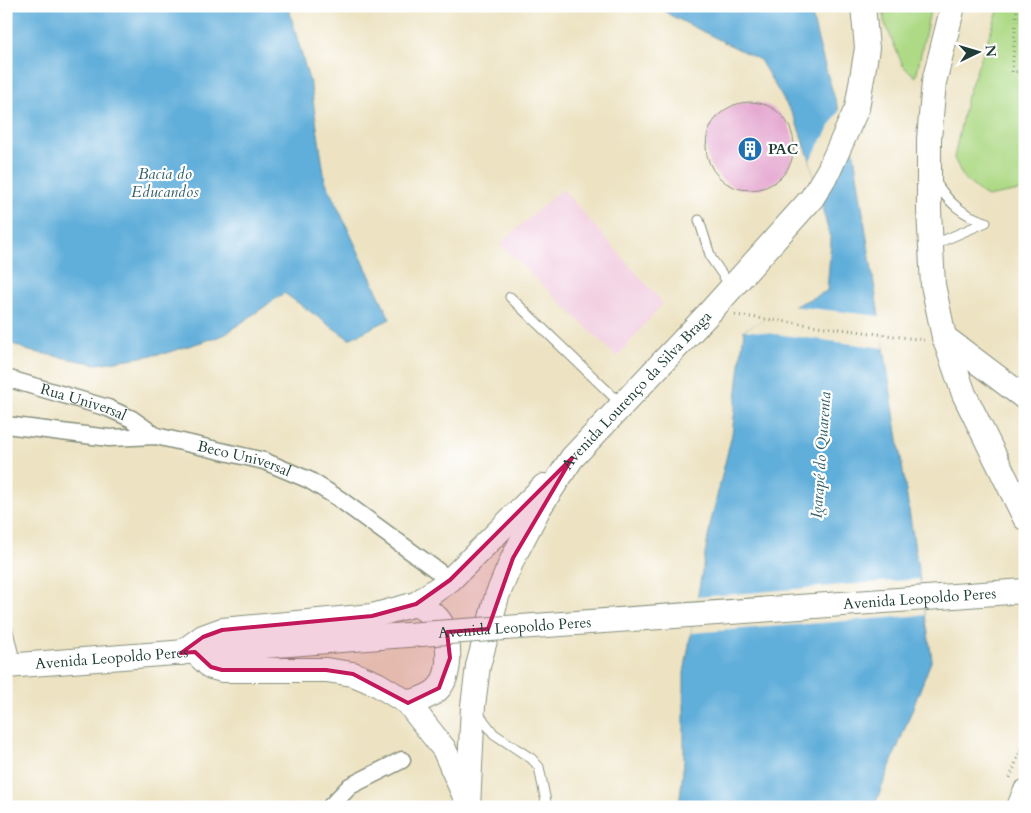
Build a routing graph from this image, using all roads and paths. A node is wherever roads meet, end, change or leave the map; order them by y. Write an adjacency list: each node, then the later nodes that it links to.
1 (863, 6): 8 (street, Avenida Lourenço da Silva Braga)
2 (952, 6): 5 (street)
3 (1018, 6): 4 (path)
4 (1025, 70)
5 (929, 171): 7 (street); 7 (lane)
6 (700, 220): 8 (lane)
7 (930, 246): 11 (street)
8 (732, 288): 15 (street, Avenida Lourenço da Silva Braga)
9 (510, 297): 15 (lane)
10 (740, 315): 12 (path)
11 (944, 337): 14 (street); 19 (street)
12 (918, 341)
13 (6, 378): 17 (street, Rua Universal)
14 (1025, 398)
15 (622, 405): 18 (street, Avenida Lourenço da Silva Braga)
16 (6, 425): 17 (street, Beco Universal)
17 (156, 436): 20 (street, Beco Universal)
18 (572, 458): 20 (street); 27 (street, Avenida Lourenço da Silva Braga)
19 (1025, 518)
20 (450, 580): 22 (street)
21 (1025, 591): 24 (street, Avenida Leopoldo Peres, bridge)
22 (416, 604): 24 (street); 26 (street)
23 (6, 623): 25 (lane)
24 (188, 652): 25 (street, Avenida Leopoldo Peres); 26 (street)
25 (11, 665)
26 (408, 703): 31 (street)
27 (473, 706): 31 (street, Avenida Lourenço da Silva Braga); 33 (lane)
28 (1025, 738): 30 (path)
29 (402, 760): 32 (street)
30 (1017, 786): 34 (street)
31 (468, 806)
32 (330, 807)
33 (547, 807)
34 (1019, 807)

